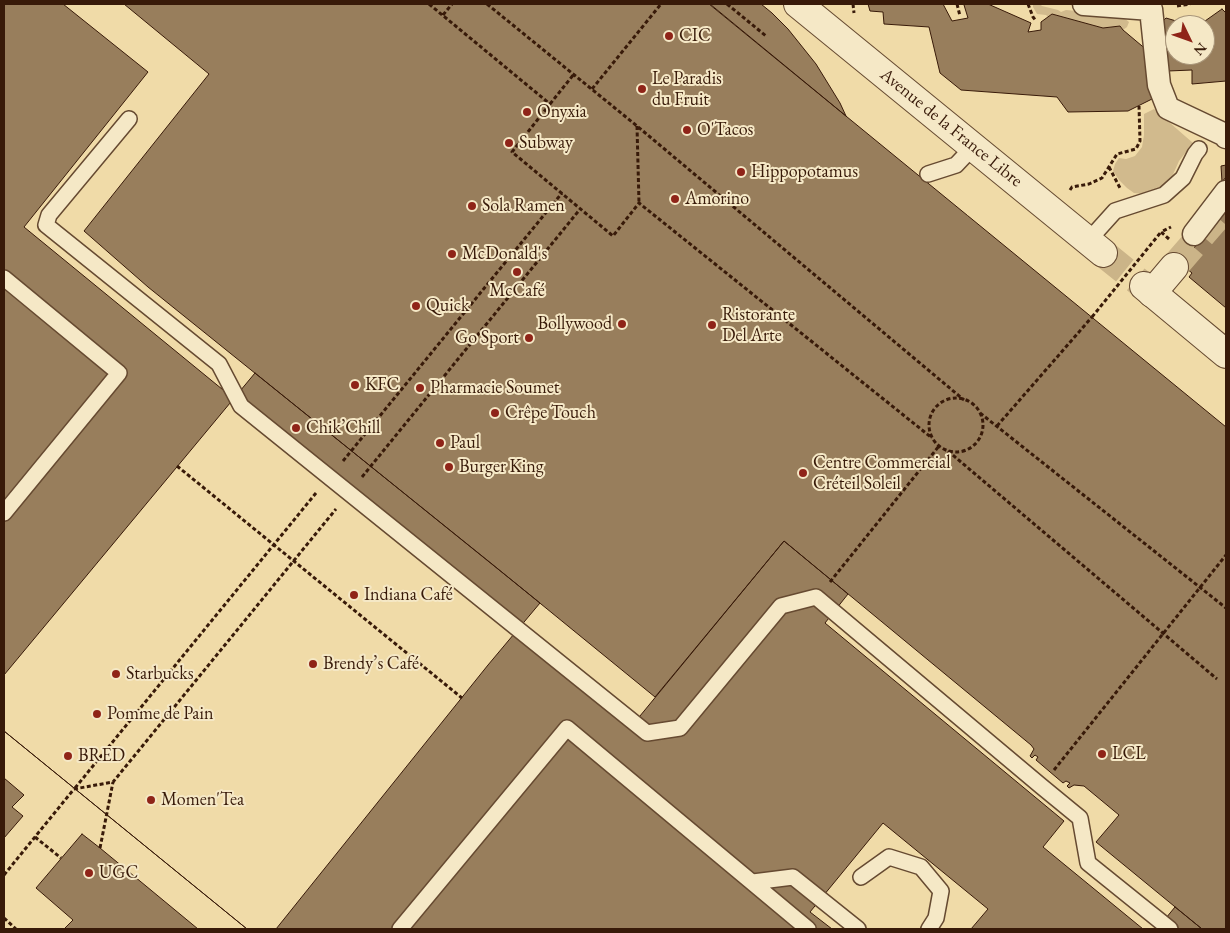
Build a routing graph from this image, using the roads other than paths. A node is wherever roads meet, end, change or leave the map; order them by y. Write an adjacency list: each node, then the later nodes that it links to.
1 (798, 4): 5 (street, Avenue de la France Libre)
2 (1084, 4): 4 (street)
3 (129, 119): 21 (lane)
4 (1226, 137)
5 (973, 147): 7 (lane); 10 (street, Avenue de la France Libre)
6 (1199, 149): 10 (lane)
7 (928, 174)
8 (1226, 192): 9 (street)
9 (1194, 234)
10 (1096, 247)
11 (1174, 267): 13 (street)
12 (4, 278): 14 (lane)
13 (1226, 354)
14 (4, 513)
15 (861, 877): 20 (lane)
16 (753, 882): 17 (lane); 18 (lane); 19 (lane)
17 (400, 929)
18 (808, 929)
19 (858, 929)
20 (929, 929)
21 (1170, 929)

